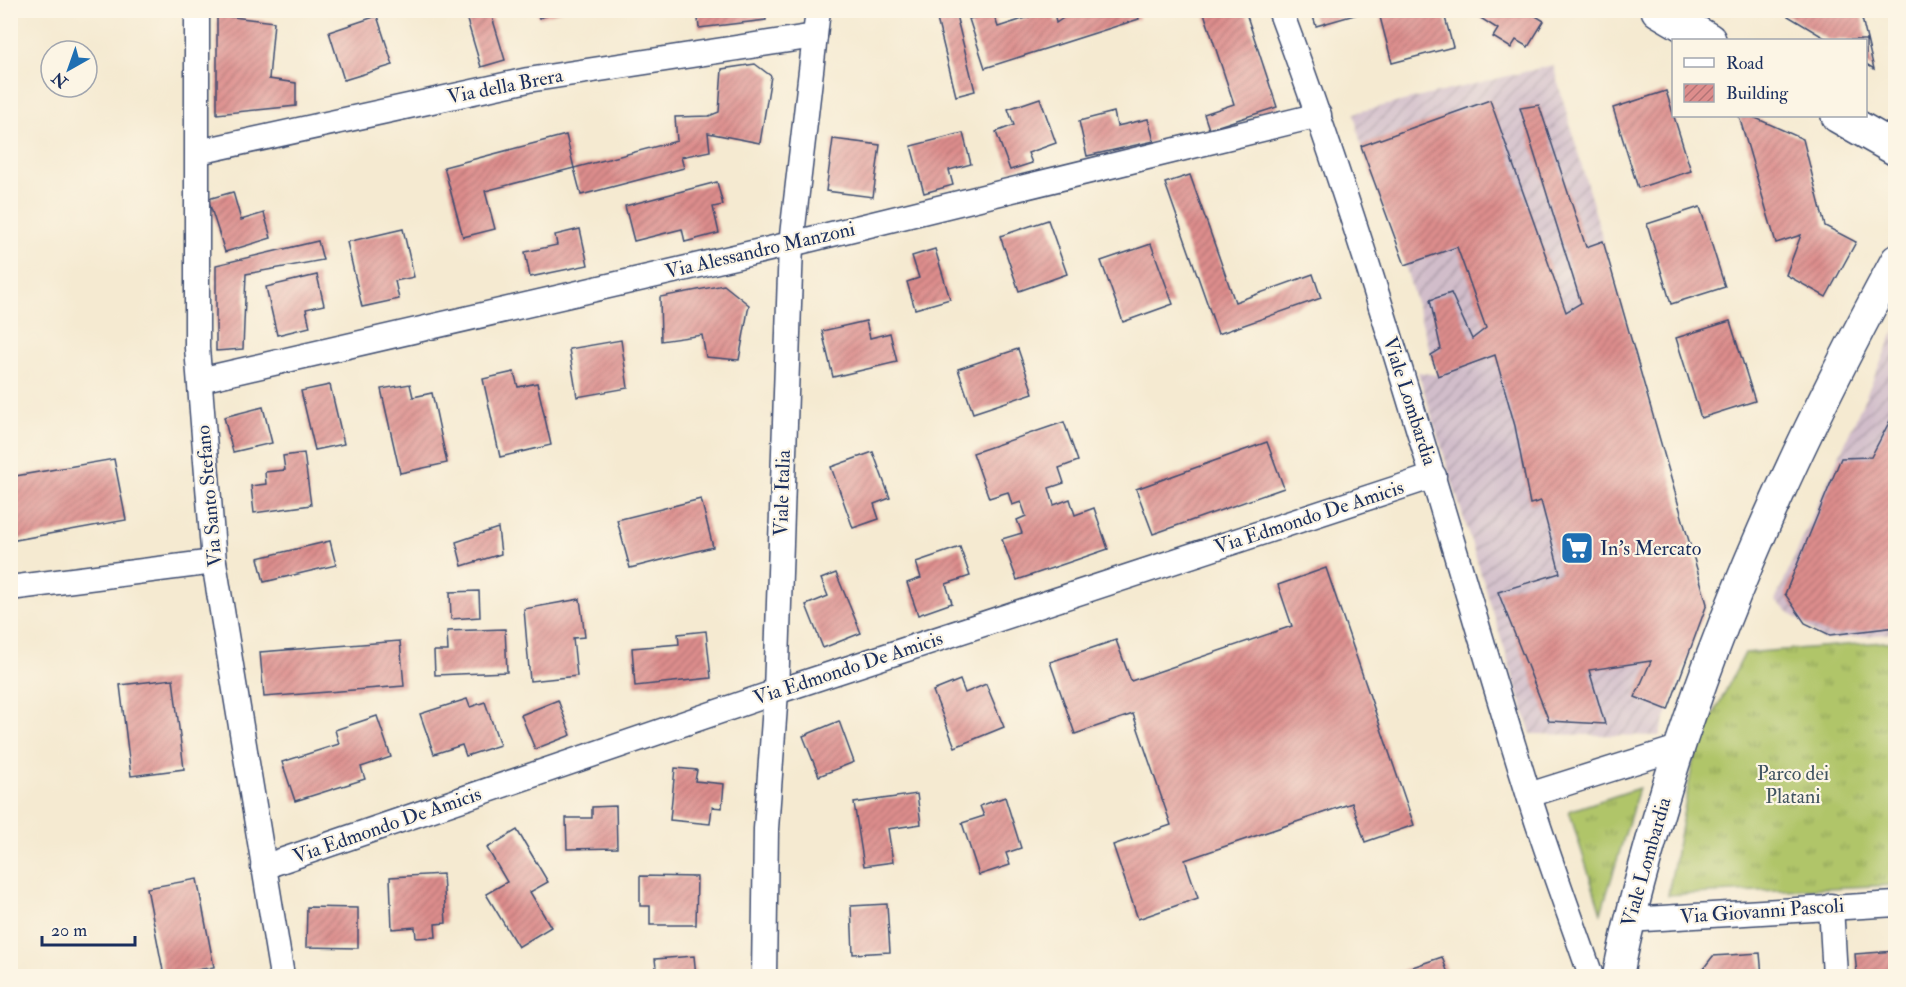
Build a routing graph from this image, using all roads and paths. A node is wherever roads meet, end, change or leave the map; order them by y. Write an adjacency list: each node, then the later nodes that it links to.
1 (197, 10): 10 (street, Via Santo Stefano)
2 (818, 10): 5 (street, Viale Italia)
3 (1280, 10): 7 (street, Viale Lombardia)
4 (1658, 10): 6 (main road)
5 (815, 36): 10 (street, Via della Brera); 11 (street, Viale Italia)
6 (1707, 39)
7 (1319, 115): 11 (street, Via Alessandro Manzoni); 14 (street, Viale Lombardia)
8 (1840, 117): 9 (main road)
9 (1896, 149)
10 (198, 152): 13 (street, Via Santo Stefano)
11 (791, 244): 13 (street, Via Alessandro Manzoni); 17 (street, Viale Italia)
12 (1896, 260): 18 (street, Viale Lombardia)
13 (200, 380): 15 (street, Via Santo Stefano)
14 (1434, 476): 17 (street, Via Edmondo De Amicis); 19 (street, Viale Lombardia)
15 (214, 562): 16 (street); 20 (street, Via Santo Stefano)
16 (10, 588)
17 (776, 692): 20 (street, Via Edmondo De Amicis); 25 (street, Viale Italia)
18 (1678, 748): 19 (street); 23 (street, Viale Lombardia)
19 (1529, 795): 26 (street, Viale Lombardia)
20 (263, 867): 24 (street, Via Santo Stefano)
21 (1896, 904): 22 (street, Via Giovanni Pascoli)
22 (1831, 906): 23 (street, Via Giovanni Pascoli); 28 (street)
23 (1628, 920): 27 (street, Viale Lombardia)
24 (282, 976)
25 (764, 976)
26 (1591, 976)
27 (1618, 976)
28 (1835, 976)

